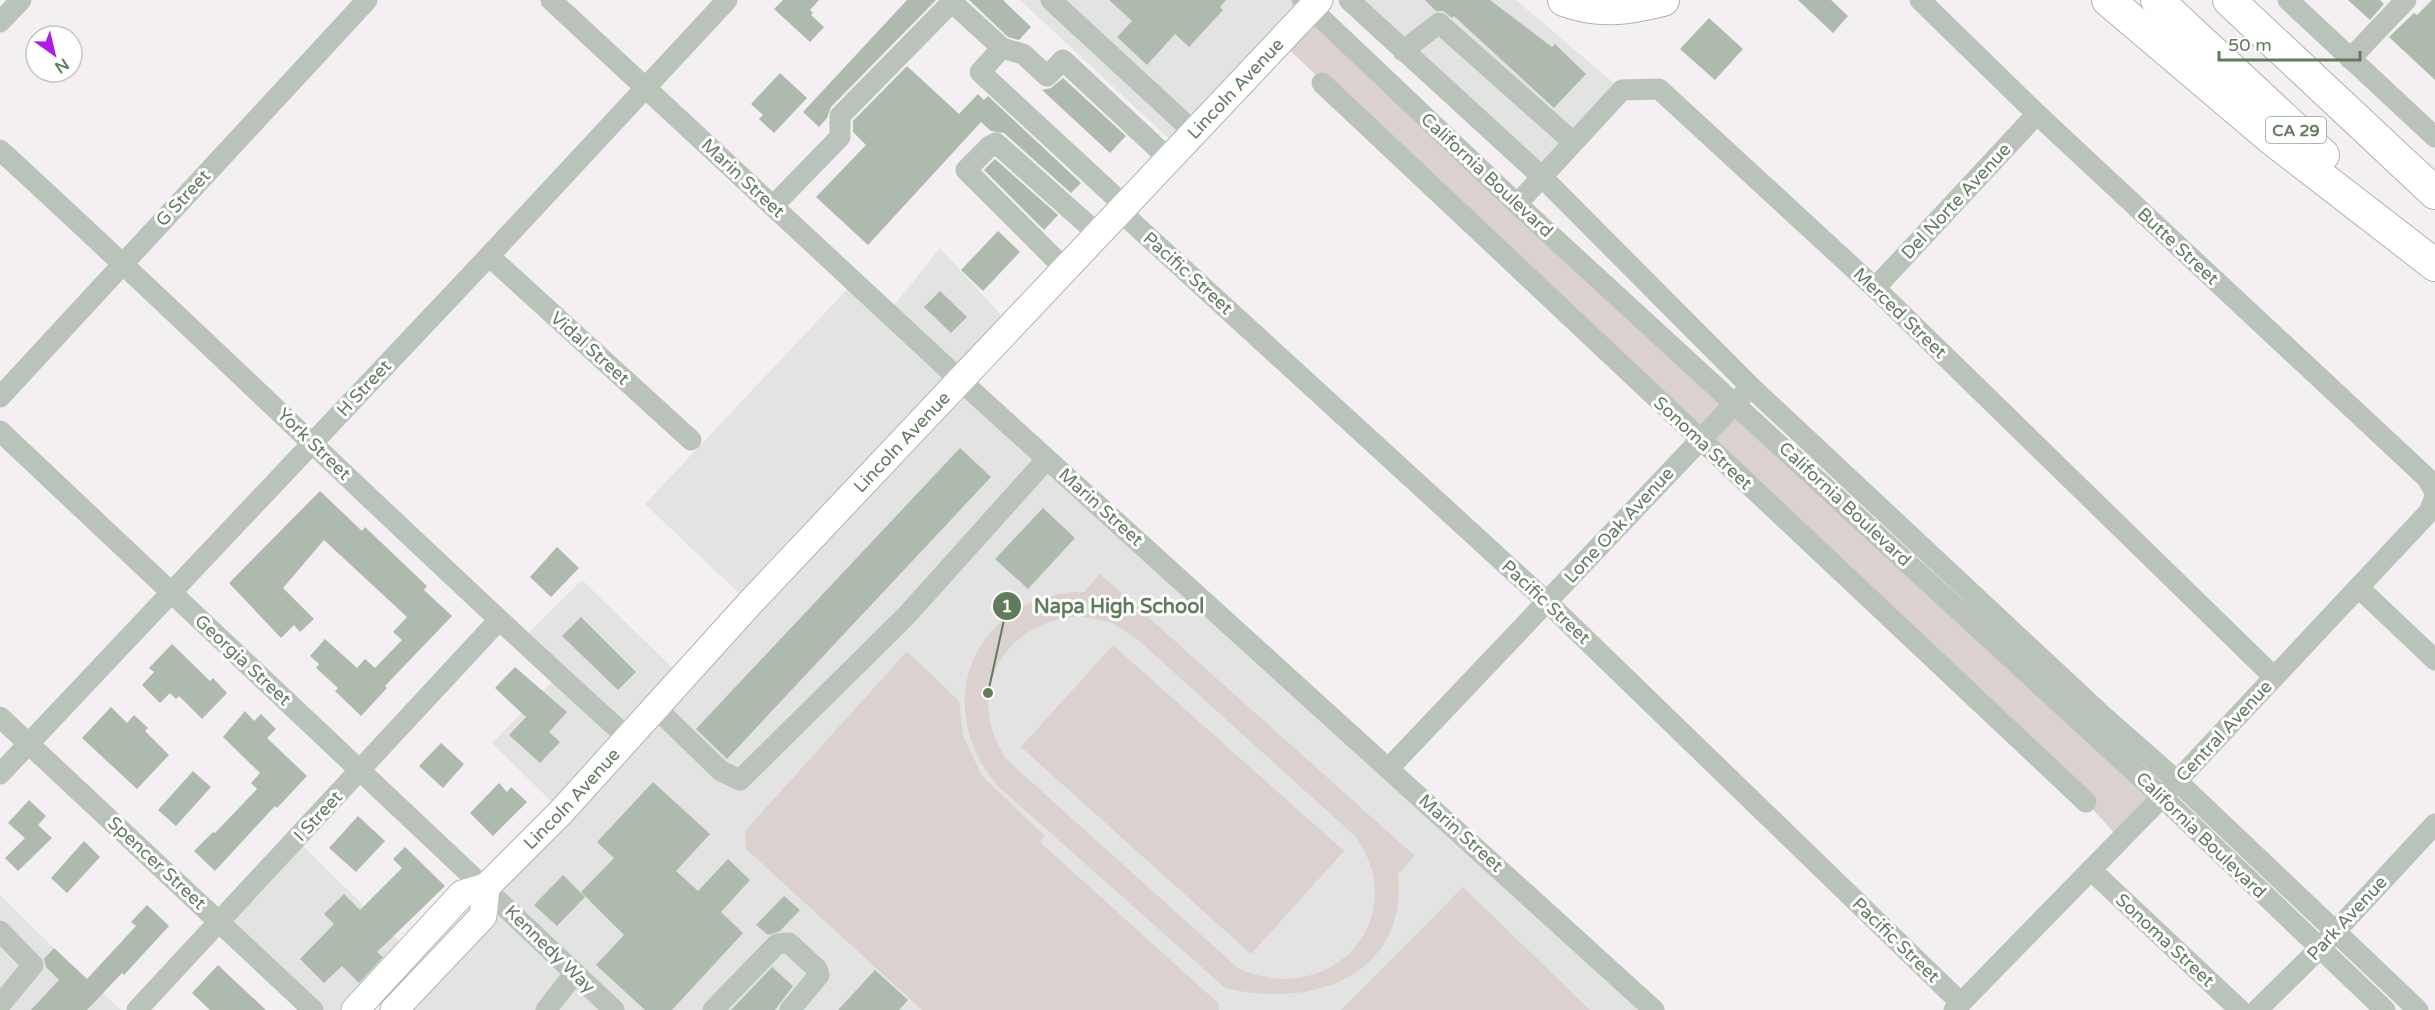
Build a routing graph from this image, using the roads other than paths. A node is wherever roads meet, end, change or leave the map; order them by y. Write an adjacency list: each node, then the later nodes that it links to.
1 (21, 0): 16 (street)
2 (367, 0): 36 (street, G Street)
3 (551, 0): 21 (street, Marin Street)
4 (727, 0): 21 (street, H Street)
5 (1052, 0): 23 (street)
6 (1349, 0): 18 (street, California Boulevard)
7 (1564, 0): 8 (highway)
8 (1663, 0)
9 (1920, 0): 22 (street, Butte Street)
10 (2108, 0): 37 (highway)
11 (2157, 0): 35 (highway, CA 29)
12 (2229, 0): 29 (highway, CA 29)
13 (2288, 0): 19 (street)
14 (2406, 0): 19 (street)
15 (1311, 3): 23 (main road, Lincoln Avenue); 30 (street, California Boulevard)
16 (0, 22)
17 (1002, 48): 27 (street); 31 (street); 32 (street, Pacific Street)
18 (1403, 51): 25 (street); 28 (street, California Boulevard)
19 (2350, 59): 24 (street)
20 (1322, 83): 46 (street, Sonoma Street)
21 (645, 87): 31 (street, Marin Street); 34 (street, H Street)
22 (2037, 114): 39 (street, Del Norte Avenue); 49 (street, Butte Street)
23 (1195, 133): 27 (main road, Lincoln Avenue)
24 (2435, 136)
25 (1573, 142): 28 (street, Merced Street); 39 (street, Merced Street)
26 (0, 150): 36 (street, York Street)
27 (1170, 160): 32 (main road, Lincoln Avenue)
28 (1541, 176): 30 (street, Merced Street); 41 (street, California Boulevard)
29 (2435, 193)
30 (1517, 204): 43 (street, California Boulevard)
31 (773, 206): 40 (street, Marin Street)
32 (1124, 210): 33 (main road, Lincoln Avenue); 53 (street, Pacific Street)
33 (1099, 235): 38 (main road, Lincoln Avenue); 38 (street)
34 (489, 256): 45 (street, Vidal Street); 47 (street, H Street)
35 (2435, 259)
36 (123, 263): 42 (street, G Street); 47 (street, York Street)
37 (2435, 265)
38 (1066, 270): 40 (main road, Lincoln Avenue)
39 (1875, 288): 56 (street, Merced Street)
40 (961, 381): 48 (street, Marin Street); 57 (main road, Lincoln Avenue)
41 (1750, 387): 43 (street, Lone Oak Avenue); 64 (street, California Boulevard)
42 (0, 397)
43 (1735, 403): 46 (street, Lone Oak Avenue); 65 (street, California Boulevard)
44 (0, 431): 52 (street, Georgia Street)
45 (691, 440)
46 (1699, 440): 53 (street, Lone Oak Avenue); 66 (street, Sonoma Street)
47 (313, 442): 52 (street, H Street); 54 (street, York Street)
48 (1047, 459): 57 (street); 61 (street, Marin Street)
49 (2435, 492)
50 (2435, 497): 51 (street, Central Avenue)
51 (2359, 588): 55 (street); 56 (street, Central Avenue)
52 (172, 593): 60 (street, H Street); 62 (street, Georgia Street)
53 (1546, 601): 61 (street, Lone Oak Avenue); 76 (street, Pacific Street)
54 (498, 621): 59 (street, York Street); 62 (street, I Street)
55 (2435, 660)
56 (2274, 676): 64 (street, Central Avenue)
57 (656, 708): 59 (main road, Lincoln Avenue)
58 (0, 717): 60 (street, Spencer Street)
59 (628, 738): 69 (main road, Lincoln Avenue)
60 (28, 744): 63 (street, H Street); 70 (street, Spencer Street)
61 (1389, 768): 85 (street, Marin Street)
62 (361, 770): 69 (street, Georgia Street); 70 (street, I Street)
63 (0, 774)
64 (2177, 781): 65 (street, Central Avenue); 72 (street, California Boulevard)
65 (2162, 797): 68 (street, Central Avenue); 73 (street, California Boulevard)
66 (2086, 802)
67 (2435, 824): 72 (street, Park Avenue)
68 (2091, 870): 76 (street, Central Avenue); 86 (street, Sonoma Street)
69 (486, 887): 74 (street, Kennedy Way); 79 (main road, Lincoln Avenue); 80 (main road)
70 (219, 921): 77 (street, I Street); 78 (street, Spencer Street)
71 (0, 931): 75 (street)
72 (2335, 932): 73 (street, Park Avenue); 89 (street, California Boulevard)
73 (2319, 949): 87 (street, Park Avenue); 88 (street, California Boulevard)
74 (575, 973): 81 (street); 82 (street, Kennedy Way)
75 (0, 1005)
76 (1957, 1006)
77 (136, 1010)
78 (313, 1010)
79 (355, 1010)
80 (394, 1010)
81 (546, 1010)
82 (614, 1010)
83 (712, 1010): 84 (street)
84 (790, 1010)
85 (1654, 1010)
86 (2240, 1010)
87 (2257, 1010)
88 (2385, 1010)
89 (2418, 1010)

